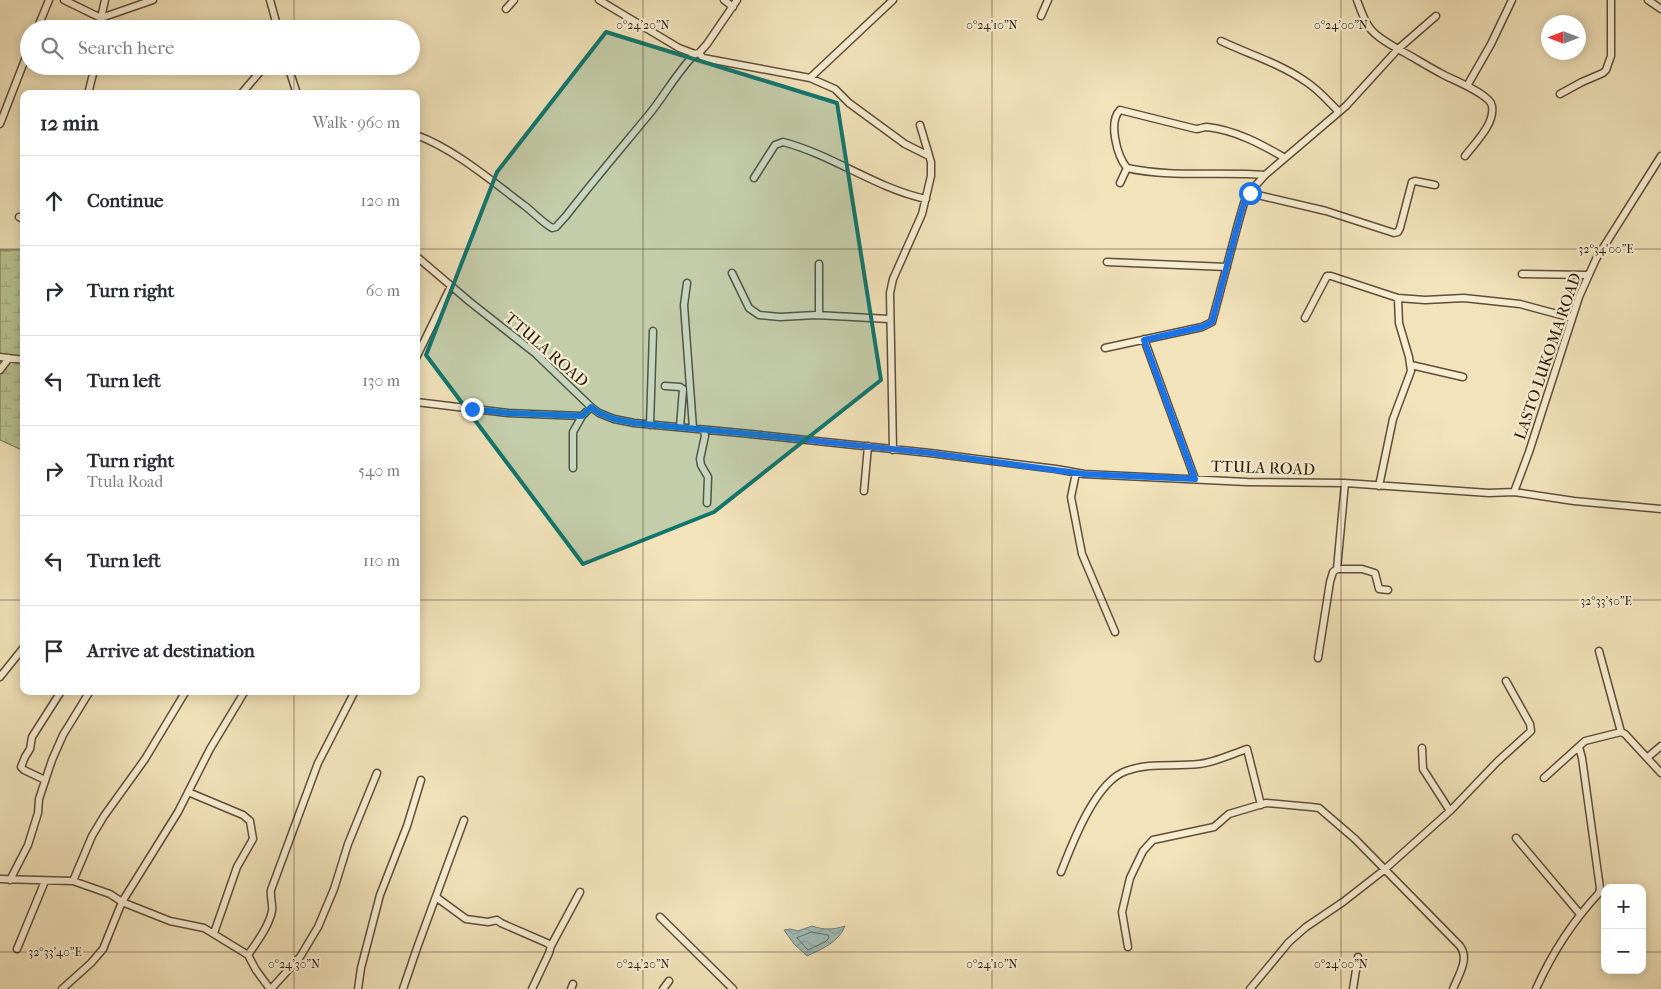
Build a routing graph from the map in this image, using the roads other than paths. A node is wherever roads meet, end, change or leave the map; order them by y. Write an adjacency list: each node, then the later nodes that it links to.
1 (49, 0): 22 (street)
2 (64, 0): 21 (street)
3 (105, 0): 21 (street)
4 (153, 0): 21 (street)
5 (270, 0): 23 (street)
6 (514, 0): 17 (street)
7 (599, 0): 26 (street)
8 (724, 0): 16 (street)
9 (737, 0): 16 (street)
10 (893, 0): 31 (street)
11 (1048, 0): 19 (street)
12 (1357, 0): 25 (street)
13 (1512, 0): 32 (street)
14 (1611, 0): 36 (street)
15 (1648, 0): 18 (street)
16 (733, 7): 26 (street)
17 (506, 9)
18 (1661, 9)
19 (1041, 16)
20 (1436, 16): 25 (street)
21 (101, 18)
22 (41, 20)
23 (276, 20)
24 (1221, 41): 37 (street)
25 (1398, 49): 32 (street); 37 (street)
26 (697, 54): 31 (street); 40 (street)
27 (20, 72): 38 (street)
28 (93, 75): 33 (street)
29 (257, 75): 34 (street)
30 (291, 75): 35 (street)
31 (810, 78): 41 (street)
32 (1468, 86): 42 (street)
33 (89, 90)
34 (244, 90)
35 (296, 90)
36 (1560, 94)
37 (1339, 112): 44 (street)
38 (0, 124)
39 (920, 126): 41 (street)
40 (420, 135)
41 (929, 156): 51 (street)
42 (1465, 156)
43 (1661, 156): 58 (street, LASTO LUKOMA ROAD)
44 (1285, 158): 45 (street); 46 (street)
45 (1127, 168): 46 (street); 48 (street)
46 (1265, 175): 50 (street)
47 (754, 178): 51 (street)
48 (1120, 183)
49 (1435, 185): 50 (street)
50 (1250, 193): 55 (street)
51 (926, 199): 65 (street)
52 (420, 259): 60 (street, TTULA ROAD)
53 (1106, 262): 55 (street)
54 (819, 264): 62 (street)
55 (1227, 267): 67 (street)
56 (732, 273): 62 (street)
57 (1522, 274): 58 (street)
58 (1589, 275): 64 (street, LASTO LUKOMA ROAD)
59 (686, 283): 82 (street)
60 (451, 286): 69 (street); 78 (street, TTULA ROAD)
61 (1398, 298): 63 (street); 64 (street); 73 (street)
62 (819, 315): 65 (street)
63 (1305, 318)
64 (1572, 318): 92 (street, LASTO LUKOMA ROAD)
65 (889, 319): 85 (street)
66 (653, 331): 80 (street)
67 (1144, 340): 68 (street); 88 (street)
68 (1105, 348)
69 (420, 350)
70 (0, 357): 71 (street)
71 (10, 358): 72 (street); 74 (street)
72 (20, 359)
73 (1411, 365): 75 (street); 90 (street)
74 (0, 370)
75 (1464, 376)
76 (665, 386): 81 (street)
77 (420, 402): 79 (street)
78 (591, 407): 79 (street); 80 (street, TTULA ROAD)
79 (582, 416): 86 (street)
80 (650, 424): 81 (street, TTULA ROAD)
81 (680, 427): 82 (street, TTULA ROAD)
82 (693, 428): 83 (street, TTULA ROAD)
83 (704, 430): 84 (street, TTULA ROAD); 93 (street)
84 (868, 446): 85 (street, TTULA ROAD); 91 (street)
85 (893, 450): 87 (street, TTULA ROAD)
86 (573, 468)
87 (1076, 473): 88 (street, TTULA ROAD); 97 (street)
88 (1195, 479): 89 (street, TTULA ROAD)
89 (1345, 483): 90 (street, TTULA ROAD); 95 (street)
90 (1379, 486): 92 (street, TTULA ROAD)
91 (864, 491)
92 (1514, 492): 94 (street, TTULA ROAD)
93 (707, 503)
94 (1661, 509)
95 (1337, 568): 96 (street); 100 (street)
96 (1388, 590)
97 (1115, 632)
98 (20, 652): 101 (street)
99 (1599, 652): 108 (street)
100 (1318, 658)
101 (0, 677)
102 (1506, 681): 120 (street)
103 (59, 695): 116 (street)
104 (88, 695): 116 (street)
105 (184, 695): 128 (street)
106 (243, 695): 118 (street)
107 (353, 695): 138 (street)
108 (1621, 732): 110 (street); 112 (street)
109 (1661, 746): 112 (street)
110 (1579, 747): 115 (street); 132 (street)
111 (1422, 748): 120 (street)
112 (1648, 757): 114 (street)
113 (377, 773): 142 (street)
114 (1661, 773)
115 (1544, 778)
116 (45, 780): 126 (street)
117 (420, 780): 143 (street)
118 (188, 792): 131 (street); 134 (street)
119 (1261, 805): 123 (street); 124 (street); 136 (street)
120 (1450, 811): 123 (street)
121 (464, 820): 130 (street)
122 (1516, 838): 132 (street)
123 (1384, 870): 148 (street); 150 (street)
124 (1060, 872)
125 (0, 879): 126 (street)
126 (10, 880): 127 (street)
127 (44, 881): 128 (street); 137 (street)
128 (73, 881): 131 (street)
129 (580, 892): 135 (street)
130 (436, 897): 135 (street); 144 (street)
131 (122, 902): 134 (street); 141 (street)
132 (1580, 914): 151 (street)
133 (660, 917): 147 (street)
134 (214, 933): 138 (street)
135 (551, 946): 145 (street)
136 (1128, 947)
137 (17, 949)
138 (248, 955): 142 (street)
139 (1358, 958): 149 (street)
140 (669, 981): 146 (street)
141 (62, 989)
142 (271, 989)
143 (358, 989)
144 (404, 989)
145 (532, 989)
146 (663, 989)
147 (733, 989)
148 (1250, 989)
149 (1353, 989)
150 (1453, 989)
151 (1536, 989)

